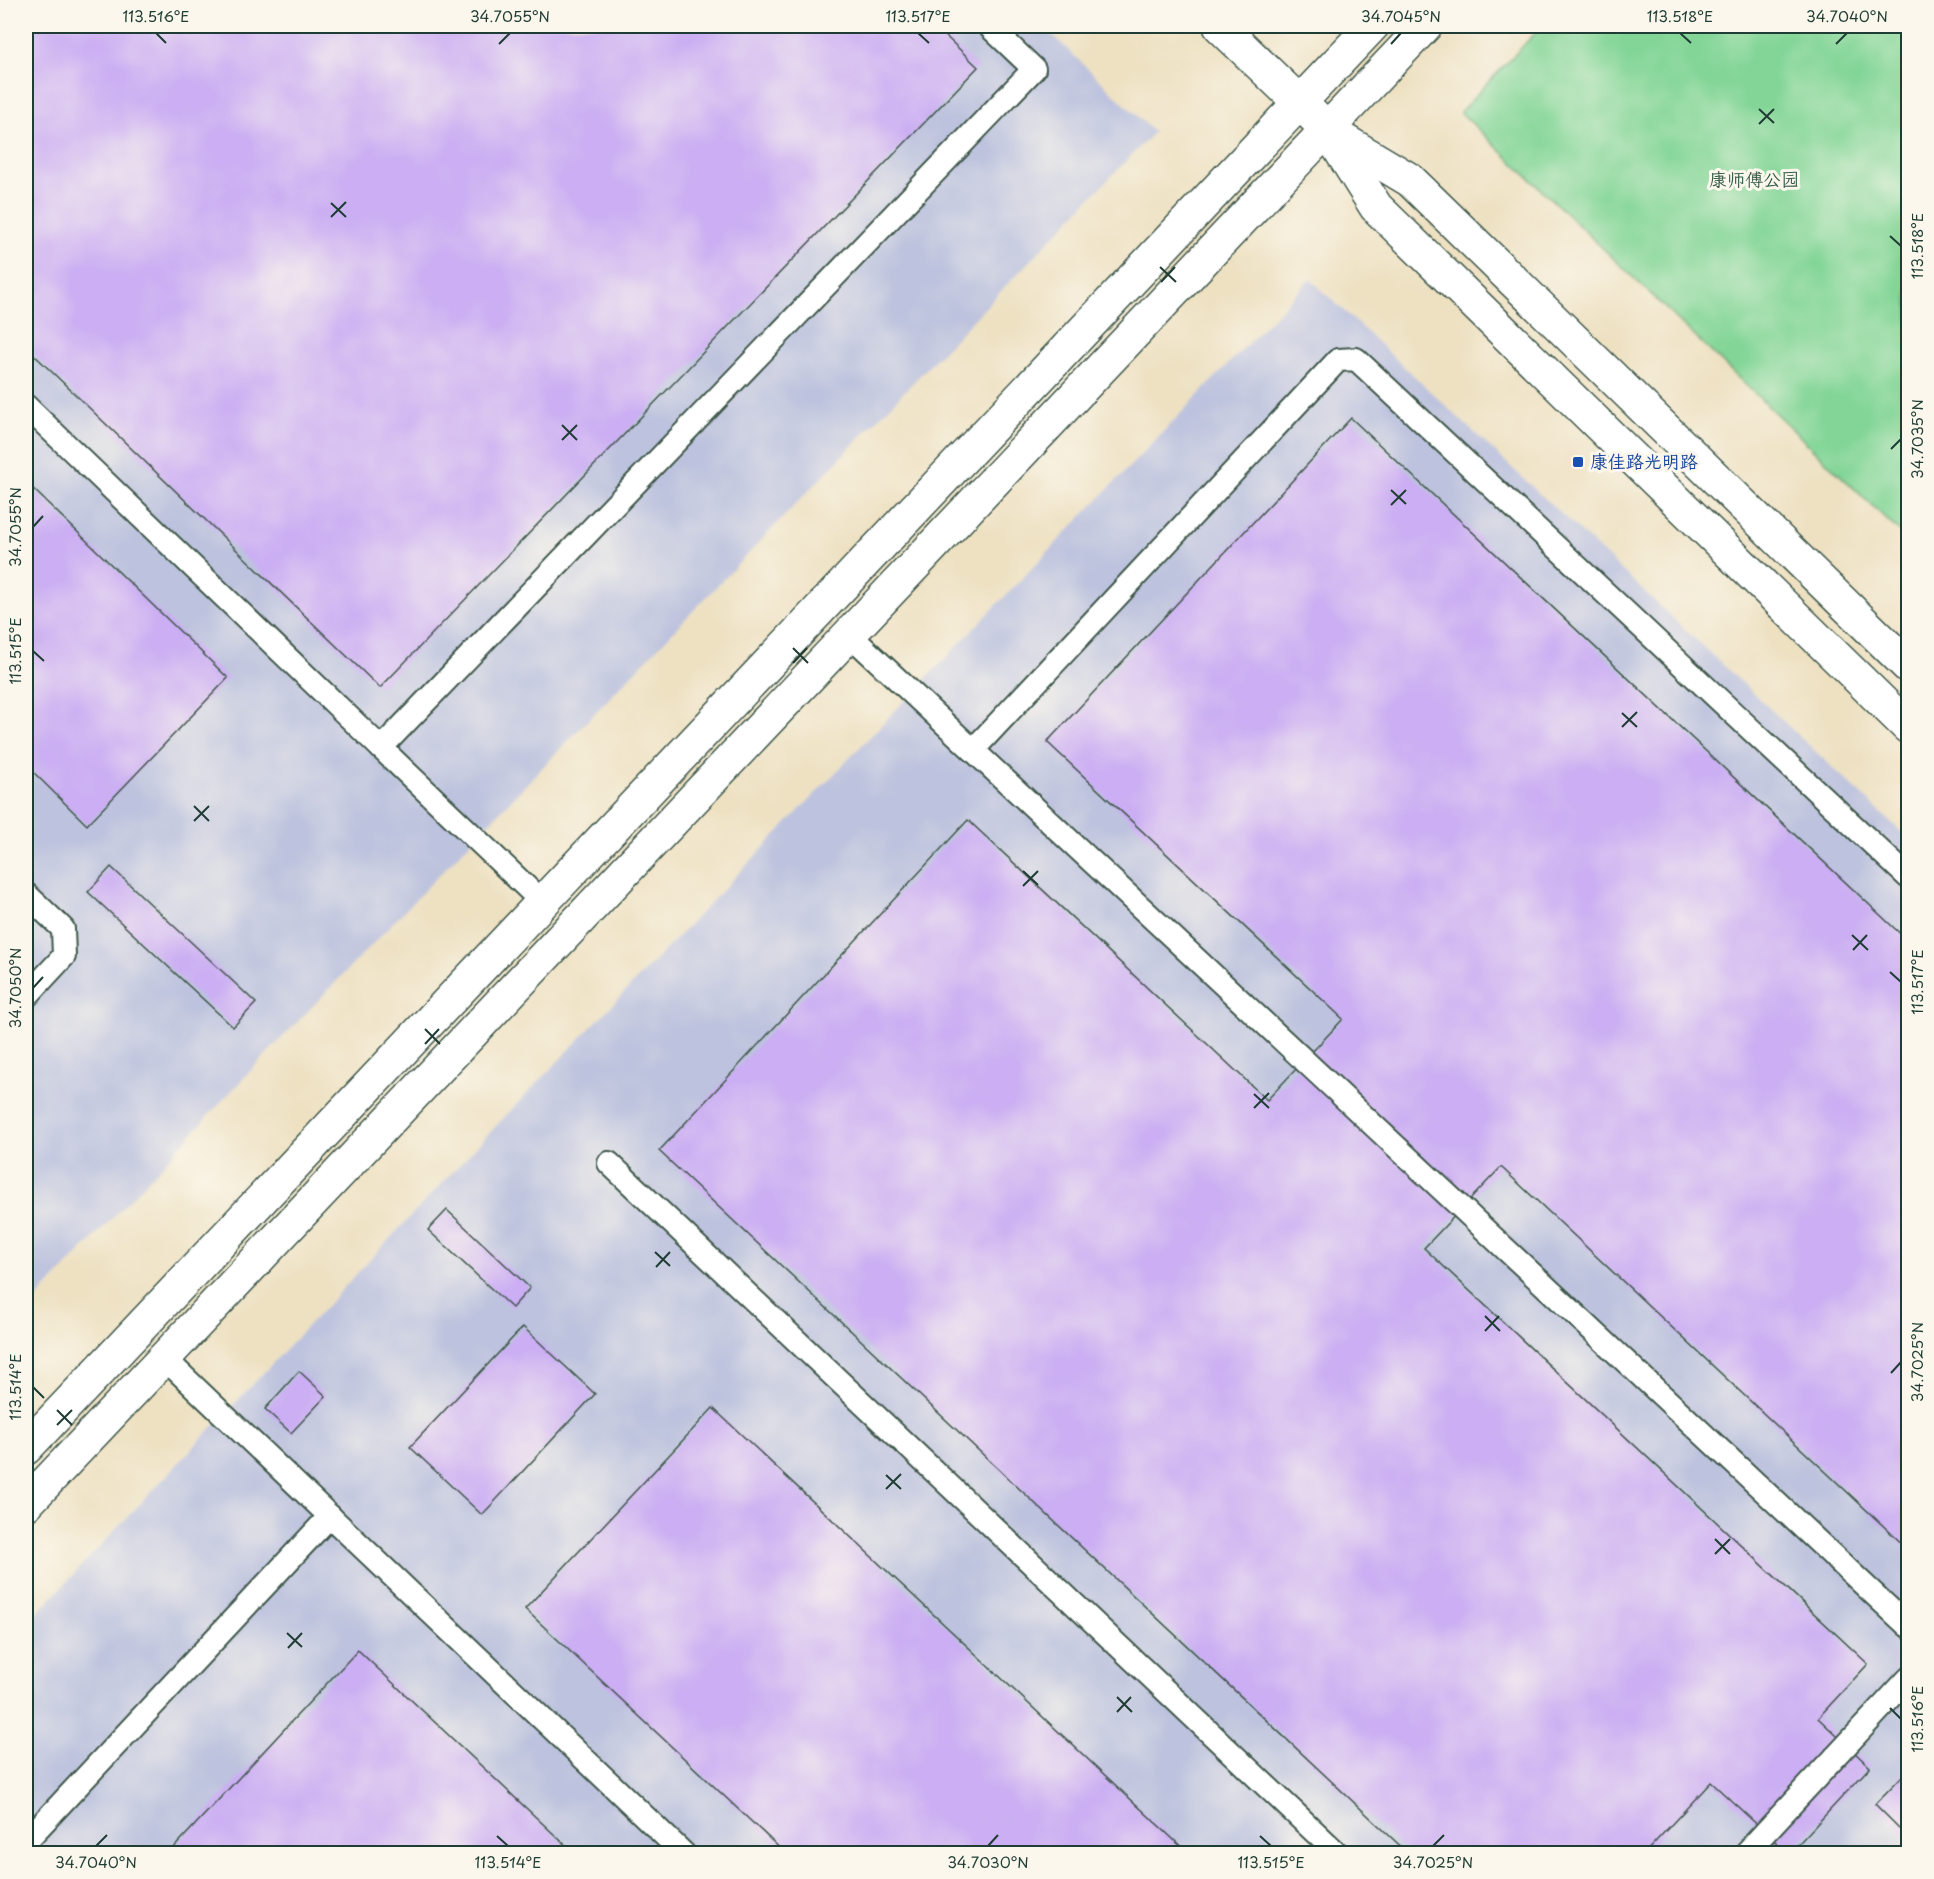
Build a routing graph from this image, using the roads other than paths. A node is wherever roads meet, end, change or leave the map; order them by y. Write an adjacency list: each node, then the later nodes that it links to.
1 (989, 26): 11 (lane)
2 (1220, 26): 5 (street)
3 (1372, 26): 5 (street)
4 (1425, 26): 6 (street)
5 (1299, 103): 6 (street); 15 (street)
6 (1327, 129): 8 (street); 9 (street); 10 (street)
7 (26, 406): 11 (lane)
8 (849, 634): 12 (lane); 18 (street)
9 (1908, 666)
10 (1908, 727)
11 (381, 748): 15 (lane)
12 (973, 750): 13 (lane); 22 (lane)
13 (1908, 877)
14 (26, 894): 16 (lane)
15 (542, 902): 19 (street)
16 (26, 997)
17 (609, 1163): 26 (lane)
18 (164, 1358): 20 (street); 21 (lane)
19 (26, 1448)
20 (26, 1504)
21 (330, 1516): 24 (lane); 25 (lane)
22 (1908, 1626)
23 (1908, 1679): 27 (lane)
24 (26, 1841)
25 (684, 1854)
26 (1338, 1854)
27 (1745, 1854)

